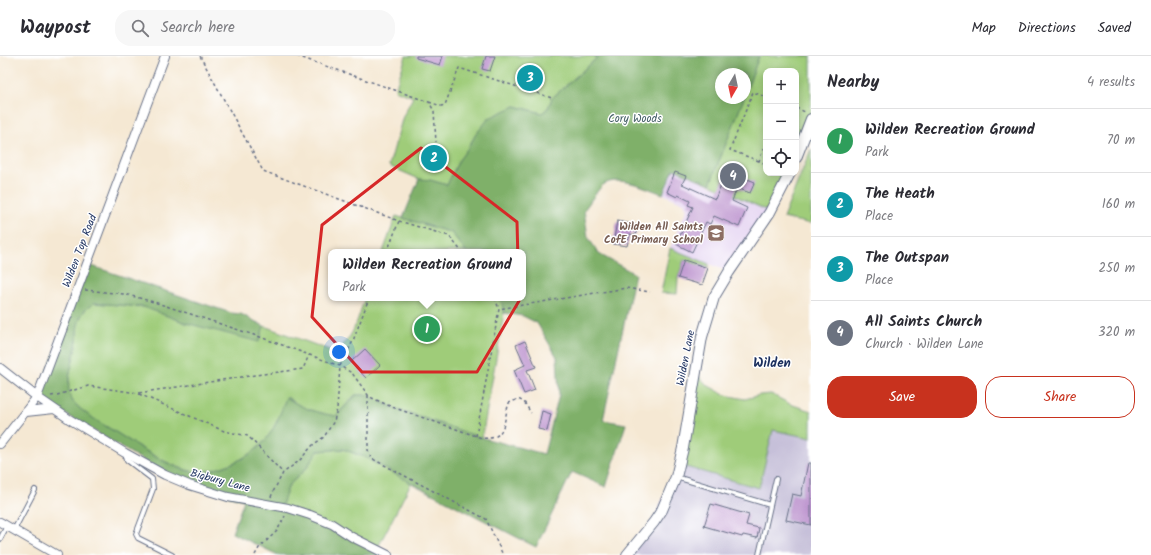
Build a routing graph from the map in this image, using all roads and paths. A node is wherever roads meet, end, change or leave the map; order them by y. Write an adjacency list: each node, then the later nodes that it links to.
1 (165, 56): 19 (street, Wilden Top Road)
2 (200, 56): 16 (path)
3 (297, 56): 6 (path)
4 (763, 96): 13 (path)
5 (552, 98): 6 (path)
6 (429, 102): 10 (path)
7 (799, 109): 8 (path)
8 (811, 114)
9 (811, 119): 12 (street)
10 (436, 142)
11 (763, 150): 13 (path)
12 (799, 150)
13 (759, 161): 14 (path)
14 (763, 163)
15 (788, 176): 37 (street, Wilden Lane)
16 (399, 221): 17 (path); 18 (path)
17 (388, 249)
18 (460, 249)
19 (77, 290): 24 (path); 29 (street, Wilden Top Road)
20 (650, 292): 23 (path)
21 (369, 301): 25 (path)
22 (496, 301): 23 (path)
23 (499, 308): 33 (path)
24 (309, 354): 25 (path); 27 (path)
25 (340, 366): 28 (path); 36 (path)
26 (0, 368): 29 (street, Bigbury Lane)
27 (138, 393): 29 (path); 36 (path)
28 (368, 395): 33 (path); 49 (path)
29 (37, 397): 30 (street, Bigbury Lane); 31 (street, Wilden Top Road)
30 (54, 409): 31 (street); 35 (street, Bigbury Lane)
31 (26, 412): 34 (street, Wilden Top Road)
32 (531, 413): 33 (path)
33 (476, 436)
34 (0, 444)
35 (125, 454): 40 (street, Bigbury Lane); 46 (lane)
36 (283, 473): 40 (path)
37 (676, 477): 41 (lane); 50 (street, Wilden Lane)
38 (776, 479): 41 (lane)
39 (35, 490): 43 (lane)
40 (269, 504): 42 (street, Bigbury Lane)
41 (770, 505): 51 (lane)
42 (288, 508): 47 (path); 48 (street, Bigbury Lane)
43 (7, 526): 44 (lane); 45 (street)
44 (0, 539)
45 (57, 555)
46 (172, 555)
47 (255, 555)
48 (388, 555)
49 (503, 555)
50 (627, 555)
51 (758, 555)

